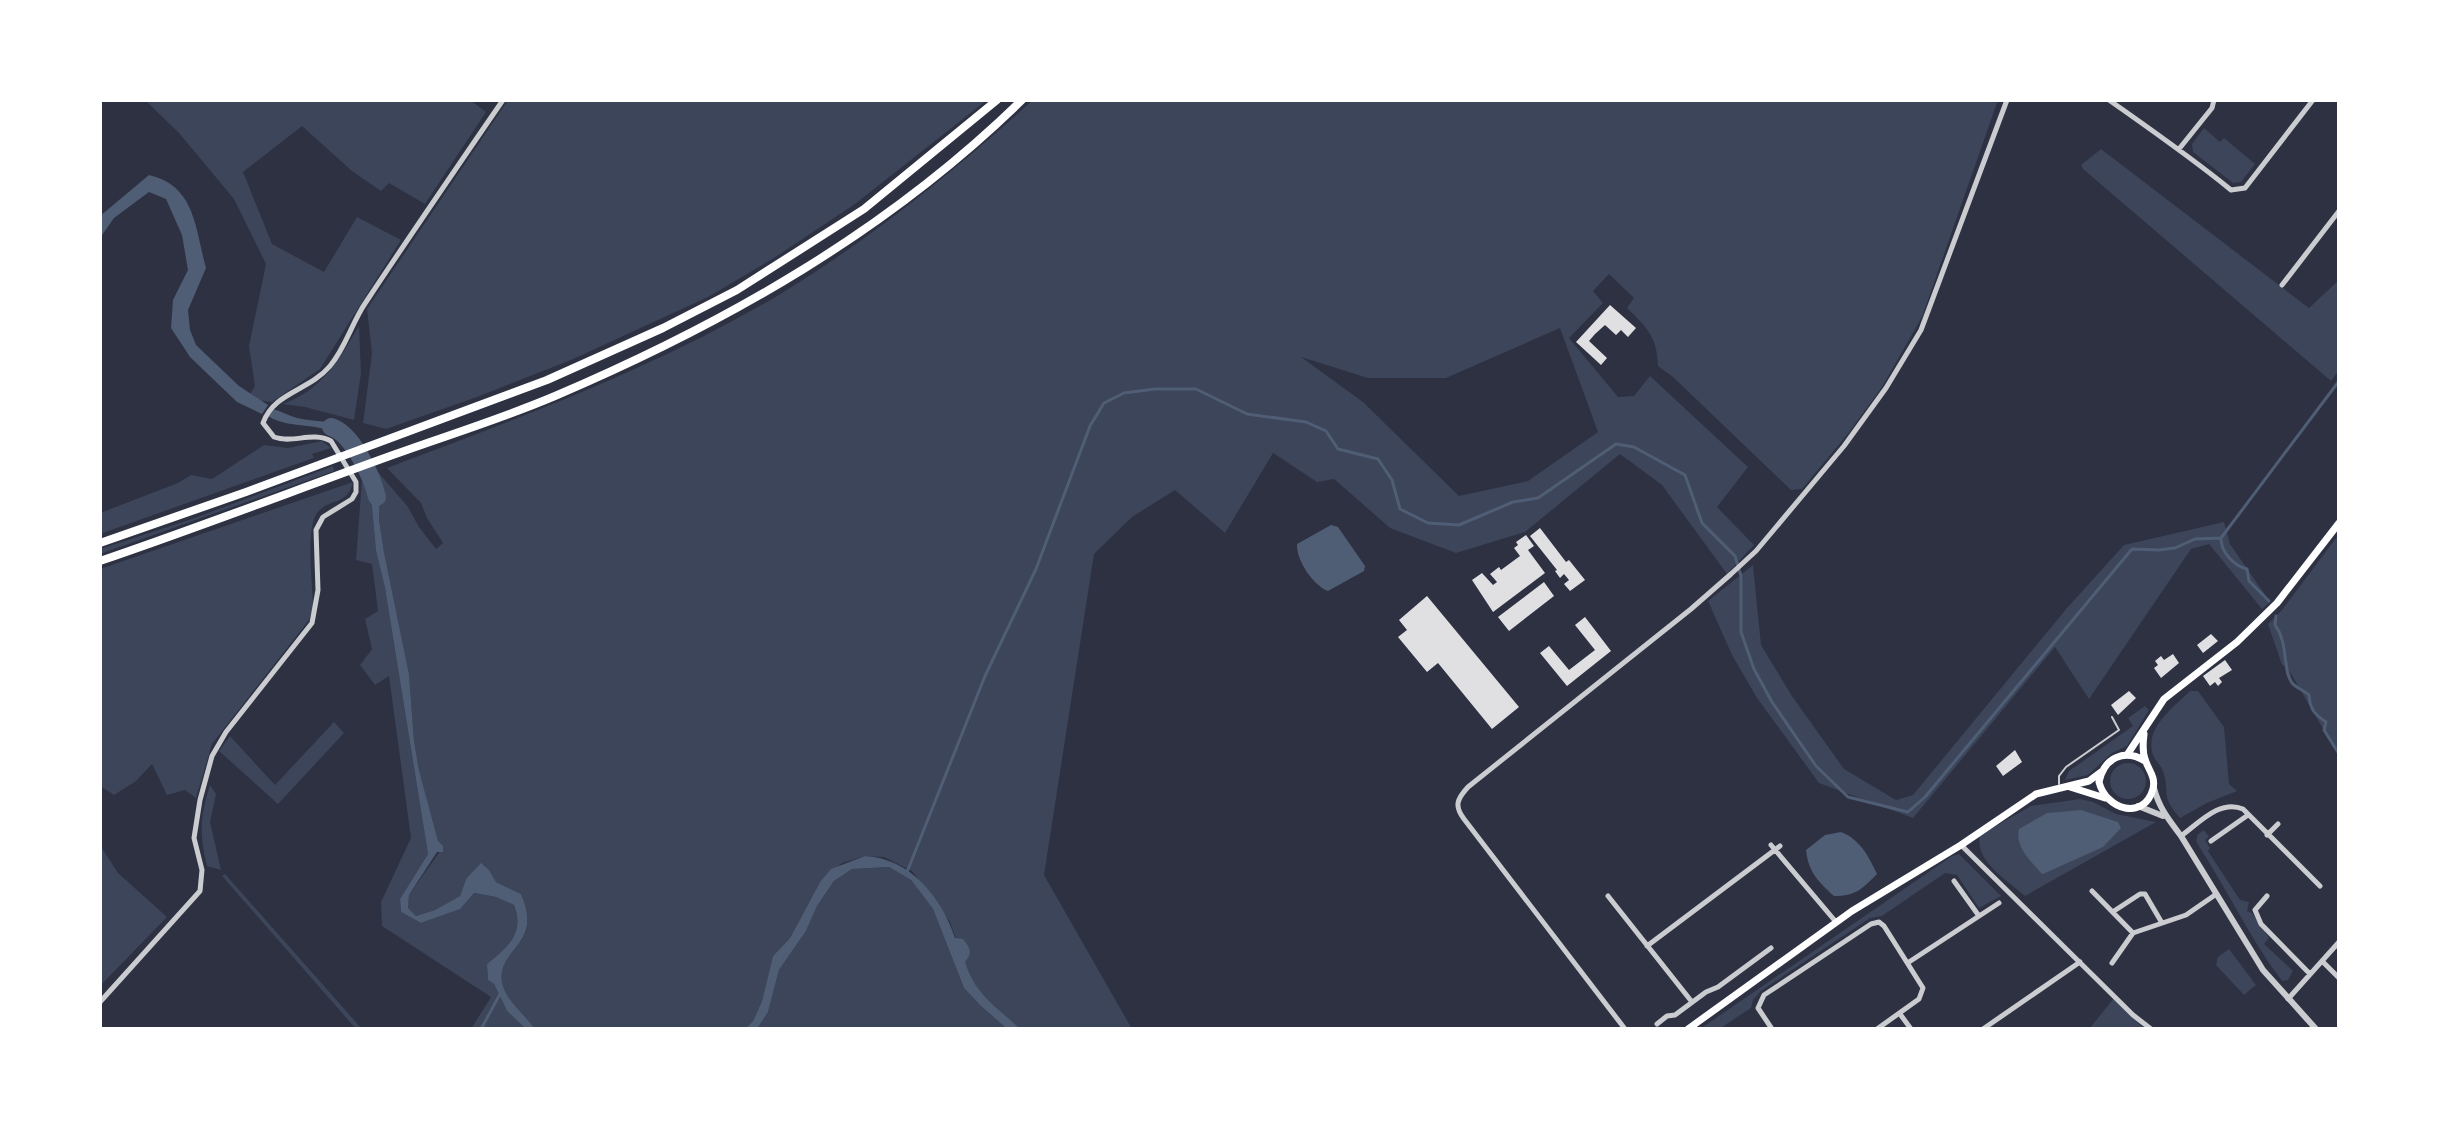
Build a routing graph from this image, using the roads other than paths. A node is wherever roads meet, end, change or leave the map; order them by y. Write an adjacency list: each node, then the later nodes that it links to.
1 (503, 100): 53 (street)
2 (997, 100): 12 (highway)
3 (1022, 100): 13 (highway)
4 (2007, 100): 57 (street)
5 (2109, 100): 8 (street)
6 (2214, 100): 8 (street)
7 (2313, 100): 8 (street)
8 (2179, 149)
9 (2339, 211): 10 (street)
10 (2282, 285)
11 (2339, 523): 15 (main road)
12 (100, 543)
13 (100, 561)
14 (2112, 717): 21 (lane)
15 (2144, 731): 16 (main road); 17 (main road)
16 (2127, 755): 17 (main road); 18 (main road)
17 (2145, 761): 19 (main road)
18 (2101, 772): 20 (main road); 22 (main road)
19 (2154, 786): 23 (main road); 25 (street)
20 (2068, 787): 21 (main road); 22 (main road)
21 (2059, 789): 30 (main road)
22 (2105, 798): 23 (main road)
23 (2138, 806): 25 (street)
24 (2248, 815): 27 (street); 28 (street); 29 (street)
25 (2166, 818): 28 (street)
26 (2278, 824): 27 (street)
27 (2267, 835): 32 (street)
28 (2181, 836): 34 (street)
29 (2211, 841)
30 (1961, 845): 40 (main road); 48 (street)
31 (1954, 881): 39 (street)
32 (2320, 886)
33 (2092, 891): 38 (street)
34 (2215, 895): 41 (street); 52 (street)
35 (1608, 896): 44 (street)
36 (2267, 896): 50 (street)
37 (1999, 903): 39 (street)
38 (2114, 911): 41 (street); 42 (street)
39 (1979, 916): 47 (street)
40 (1836, 922): 44 (street); 58 (main road)
41 (2162, 923): 42 (street)
42 (2133, 933): 49 (street)
43 (2339, 942): 46 (street)
44 (1647, 946): 54 (street)
45 (1771, 948): 54 (street)
46 (2322, 961): 50 (street); 51 (street)
47 (1909, 962): 55 (street); 59 (street)
48 (2080, 962): 62 (street); 63 (street)
49 (2112, 963)
50 (2310, 974): 52 (street)
51 (2339, 978)
52 (2287, 999): 64 (street)
53 (100, 1002)
54 (1692, 1002): 56 (street)
55 (1900, 1014): 60 (street); 61 (street)
56 (1657, 1024)
57 (1625, 1029)
58 (1688, 1029)
59 (1772, 1029)
60 (1877, 1029)
61 (1911, 1029)
62 (1983, 1029)
63 (2151, 1029)
64 (2316, 1029)

